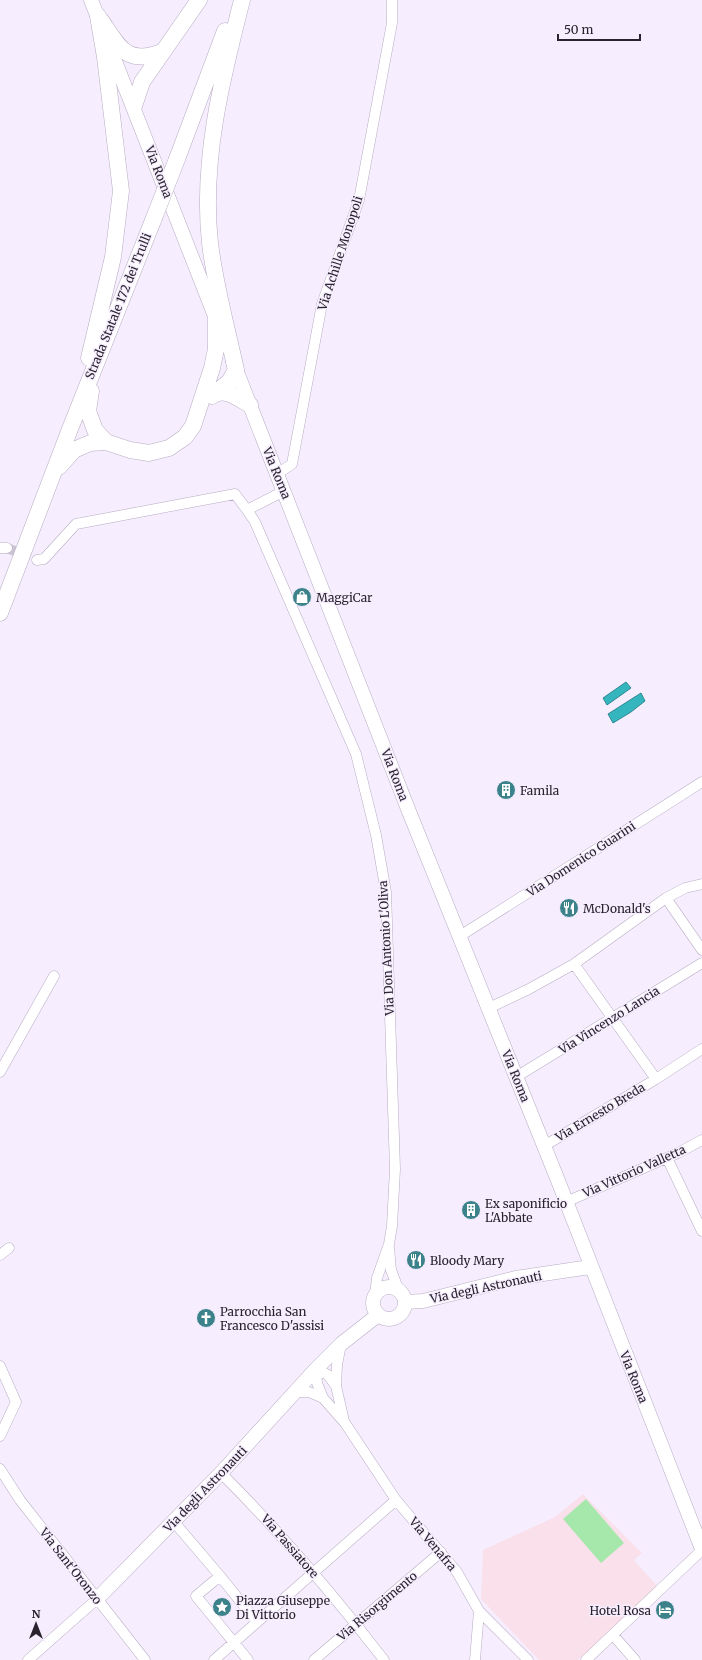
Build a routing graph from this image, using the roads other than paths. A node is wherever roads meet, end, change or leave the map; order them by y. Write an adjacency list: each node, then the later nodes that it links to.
1 (91, 0): 6 (street, Via Roma)
2 (199, 0): 7 (main road)
3 (236, 0): 10 (main road, Strada Statale 172 dei Trulli, bridge)
4 (242, 0): 11 (main road)
5 (392, 0): 17 (street, Via Achille Monopoli)
6 (98, 16): 7 (main road); 8 (street, Via Roma); 15 (main road)
7 (162, 52): 8 (main road)
8 (134, 106): 9 (street, Via Roma)
9 (216, 320): 11 (street, Via Roma); 13 (main road)
10 (96, 362): 15 (main road, Strada Statale 172 dei Trulli); 16 (main road)
11 (236, 370): 12 (main road); 14 (street, Via Roma)
12 (215, 393): 13 (main road); 14 (main road)
13 (202, 402): 16 (main road)
14 (250, 405): 17 (street, Via Roma)
15 (70, 429): 18 (main road, Strada Statale 172 dei Trulli)
16 (106, 442): 18 (main road)
17 (277, 474): 19 (street, Via Roma)
18 (52, 476): 22 (main road, Strada Statale 172 dei Trulli)
19 (284, 490): 20 (street); 26 (street, Via Roma)
20 (246, 510): 21 (street, Via Don Antonio L'Oliva); 43 (street, Via Don Antonio L'Oliva)
21 (37, 560)
22 (0, 613)
23 (702, 782): 26 (street, Via Domenico Guarini)
24 (702, 884): 25 (street)
25 (666, 898): 27 (street); 29 (street)
26 (460, 936): 31 (street, Via Roma)
27 (702, 950)
28 (702, 963): 32 (street, Via Vincenzo Lancia)
29 (574, 964): 31 (street); 32 (street, Via Ernesto Breda)
30 (54, 976): 34 (street)
31 (489, 1008): 35 (street, Via Roma)
32 (613, 1018): 35 (street, Via Vincenzo Lancia); 36 (street, Via Ernesto Breda)
33 (702, 1049): 36 (street, Via Ernesto Breda)
34 (0, 1072)
35 (516, 1077): 38 (street, Via Roma)
36 (656, 1079): 38 (street, Via Ernesto Breda)
37 (702, 1140): 39 (street, Via Vittorio Valletta)
38 (544, 1146): 40 (street, Via Roma)
39 (667, 1158): 40 (street, Via Vittorio Valletta); 41 (street)
40 (566, 1202): 46 (street, Via Roma)
41 (699, 1215): 42 (street)
42 (702, 1231)
43 (389, 1244): 47 (street, Via Don Antonio L'Oliva); 48 (street, Via Don Antonio L'Oliva)
44 (9, 1248): 45 (street)
45 (0, 1255)
46 (590, 1267): 48 (street, Via degli Astronauti); 62 (street, Via Roma)
47 (375, 1295): 48 (street); 49 (street)
48 (402, 1296): 49 (street)
49 (378, 1315): 50 (street, Via degli Astronauti)
50 (341, 1344): 52 (street, Via degli Astronauti); 53 (street, Via Venafra)
51 (0, 1366): 57 (street)
52 (316, 1369): 53 (street); 54 (street, Via degli Astronauti); 55 (street, Via Venafra)
53 (336, 1386): 56 (street, Via Venafra)
54 (295, 1392): 55 (street); 59 (street, Via degli Astronauti)
55 (323, 1398): 56 (street, Via Venafra)
56 (345, 1423): 60 (street, Via Venafra)
57 (0, 1436)
58 (0, 1469): 66 (street, Via Sant'Oronzo)
59 (221, 1473): 61 (street, Via degli Astronauti); 64 (street, Via Passiatore)
60 (396, 1500): 63 (street, Via Venafra); 64 (street)
61 (174, 1522): 65 (street); 66 (street, Via degli Astronauti)
62 (702, 1549): 70 (street)
63 (441, 1552): 67 (street, Via Venafra); 69 (street, Via Risorgimento)
64 (314, 1572): 68 (street); 69 (street, Via Passiatore)
65 (220, 1576): 68 (street); 71 (street)
66 (97, 1599): 72 (street, Via degli Astronauti); 73 (street, Via Sant'Oronzo)
67 (479, 1611): 78 (street); 79 (street, Via Venafra)
68 (257, 1622): 71 (street)
69 (356, 1624): 76 (street, Via Risorgimento); 77 (street, Via Passiatore)
70 (612, 1635): 80 (street); 81 (street)
71 (234, 1643): 74 (street); 75 (street)
72 (28, 1660)
73 (145, 1660)
74 (214, 1660)
75 (248, 1660)
76 (314, 1660)
77 (384, 1660)
78 (476, 1660)
79 (528, 1660)
80 (586, 1660)
81 (635, 1660)

